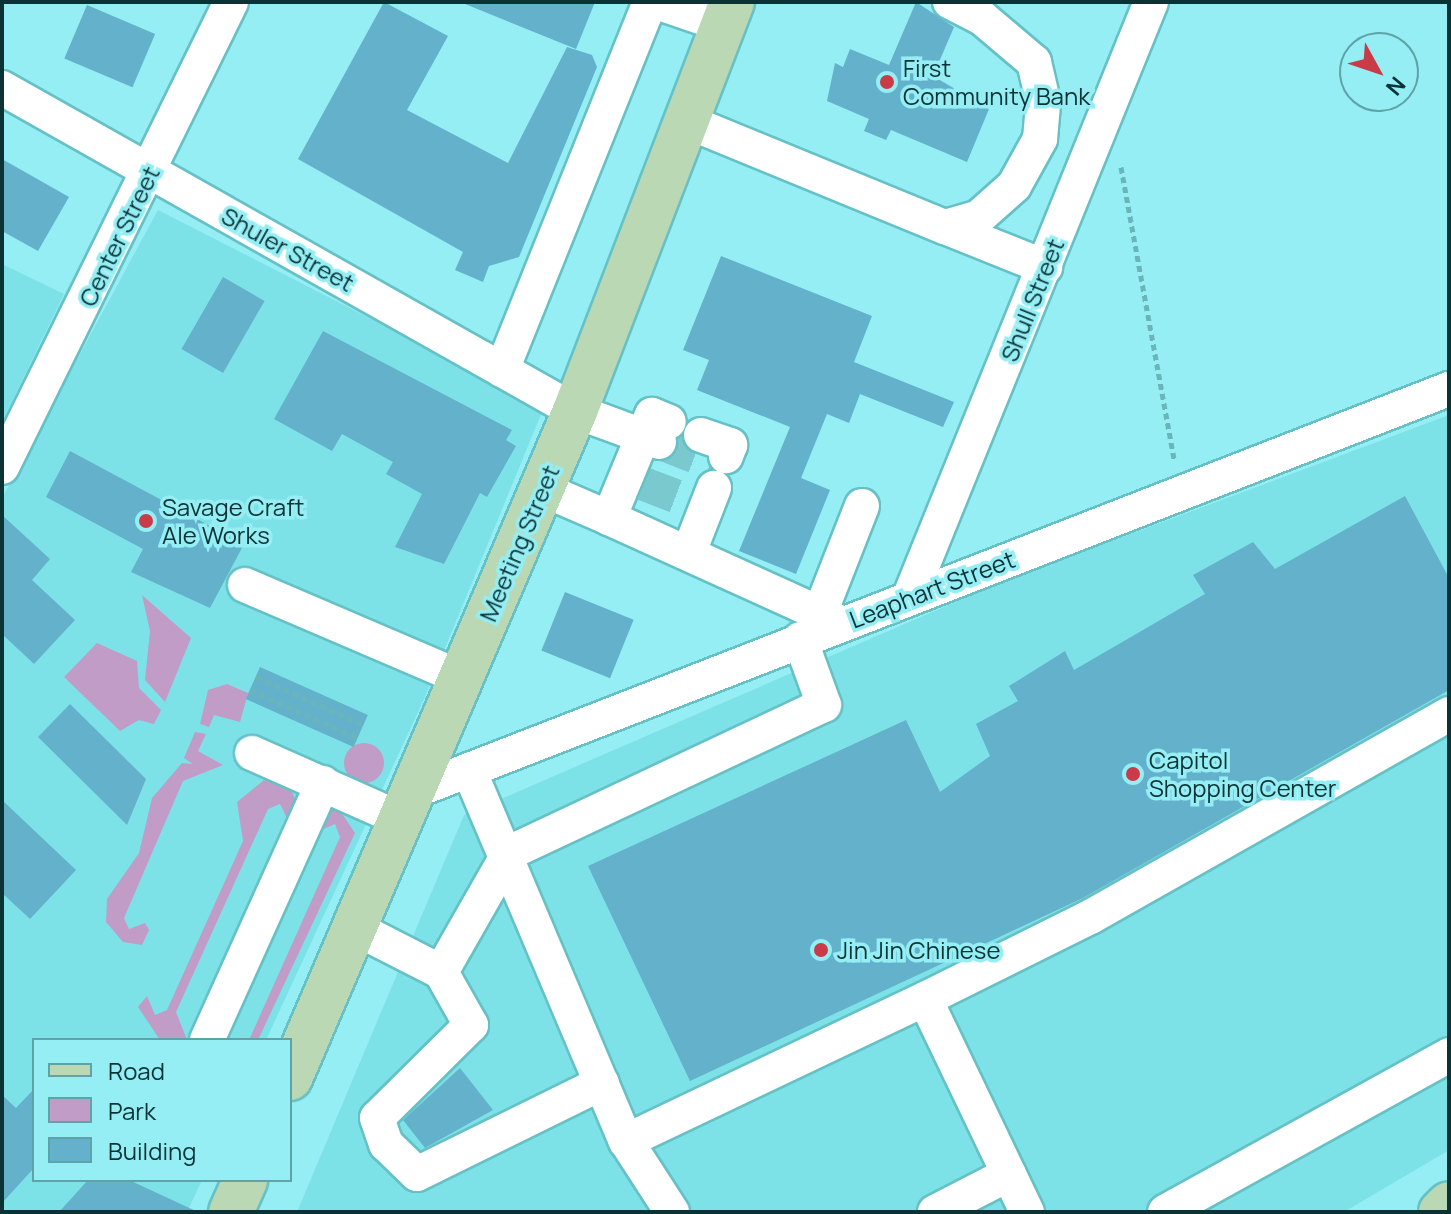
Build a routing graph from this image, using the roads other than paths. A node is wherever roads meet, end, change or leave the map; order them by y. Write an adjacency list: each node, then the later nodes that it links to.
1 (231, 2): 9 (street, Center Street)
2 (650, 2): 12 (street)
3 (656, 2): 6 (street)
4 (950, 2): 10 (street)
5 (1149, 3): 11 (street, Shull Street)
6 (728, 14): 8 (main road, Meeting Street)
7 (2, 88): 9 (street, Shuler Street)
8 (686, 121): 10 (street); 14 (main road, Meeting Street)
9 (151, 172): 12 (street, Shuler Street); 15 (street, Center Street)
10 (945, 227): 11 (street)
11 (1045, 267): 22 (street, Shull Street)
12 (502, 370): 14 (street, Shuler Street)
13 (1449, 389): 22 (street, Leaphart Street)
14 (575, 411): 16 (main road, Meeting Street); 19 (street, Shuler Street)
15 (2, 467)
16 (542, 489): 19 (street); 24 (main road, Meeting Street)
17 (699, 498): 20 (street)
18 (862, 506): 23 (street)
19 (609, 518): 20 (street)
20 (689, 552): 23 (street)
21 (245, 585): 24 (street)
22 (910, 596): 23 (street, Leaphart Street)
23 (820, 625): 27 (street, Leaphart Street); 30 (street)
24 (462, 678): 29 (main road, Meeting Street)
25 (1449, 714): 33 (street)
26 (252, 753): 28 (street)
27 (469, 770): 29 (street, Leaphart Street); 30 (street)
28 (323, 783): 29 (street); 34 (street)
29 (409, 805): 31 (main road, Meeting Street)
30 (509, 853): 32 (street); 37 (street)
31 (355, 928): 32 (street); 36 (main road, Meeting Street)
32 (441, 972): 37 (street)
33 (925, 999): 38 (street); 39 (street)
34 (208, 1038)
35 (1449, 1055): 46 (street)
36 (292, 1073)
37 (602, 1083): 38 (street)
38 (626, 1141): 43 (street)
39 (1009, 1174): 44 (street); 45 (street)
40 (244, 1182): 42 (main road)
41 (1449, 1204): 47 (main road)
42 (231, 1212)
43 (672, 1212)
44 (935, 1212)
45 (1027, 1212)
46 (1165, 1212)
47 (1441, 1212)

